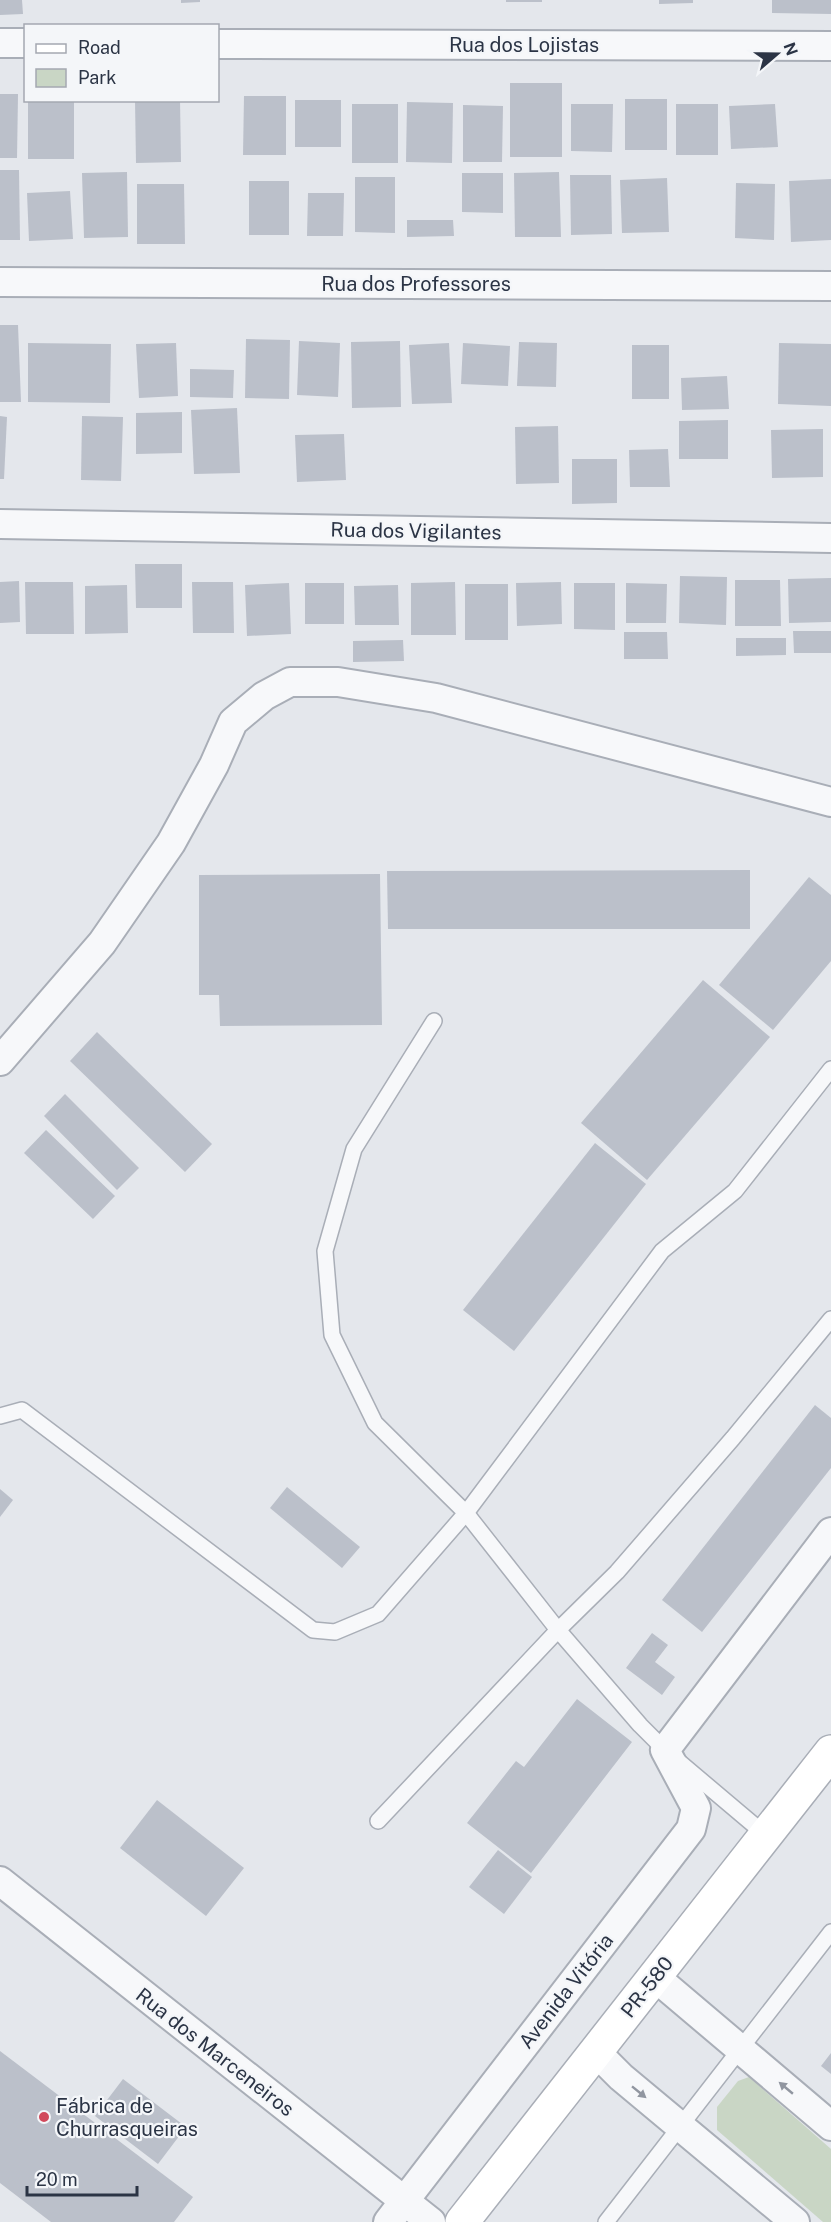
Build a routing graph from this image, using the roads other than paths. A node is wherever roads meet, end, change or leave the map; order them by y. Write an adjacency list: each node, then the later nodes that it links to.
1 (0, 43): 2 (street)
2 (24, 43)
3 (219, 44): 4 (street, Rua dos Lojistas)
4 (831, 46)
5 (0, 282): 6 (street, Rua dos Professores)
6 (831, 286)
7 (0, 524): 8 (street, Rua dos Vigilantes)
8 (831, 538)
9 (831, 802): 11 (street)
10 (434, 1021): 15 (lane)
11 (0, 1061)
12 (831, 1069): 15 (lane)
13 (831, 1319): 17 (lane)
14 (0, 1416): 15 (lane)
15 (466, 1513): 17 (lane)
16 (831, 1532): 18 (street)
17 (558, 1630): 18 (lane); 20 (lane)
18 (665, 1750): 21 (lane); 29 (street, Avenida Vitória)
19 (831, 1752): 21 (main road, PR-580 / PR-580)
20 (378, 1821)
21 (766, 1836): 24 (main road, PR-580 / PR-580)
22 (0, 1881): 29 (street, Rua dos Marceneiros)
23 (831, 1932): 25 (lane)
24 (655, 1977): 25 (street); 26 (main road, PR-580 / PR-580)
25 (740, 2049): 27 (lane); 28 (street, one-way to 25)
26 (596, 2052): 27 (street, one-way to 27); 31 (main road, PR-580 / PR-580)
27 (680, 2125): 32 (lane); 33 (street)
28 (831, 2126)
29 (396, 2212): 30 (street, Rua dos Marceneiros)
30 (431, 2222)
31 (462, 2222)
32 (606, 2222)
33 (795, 2222)

